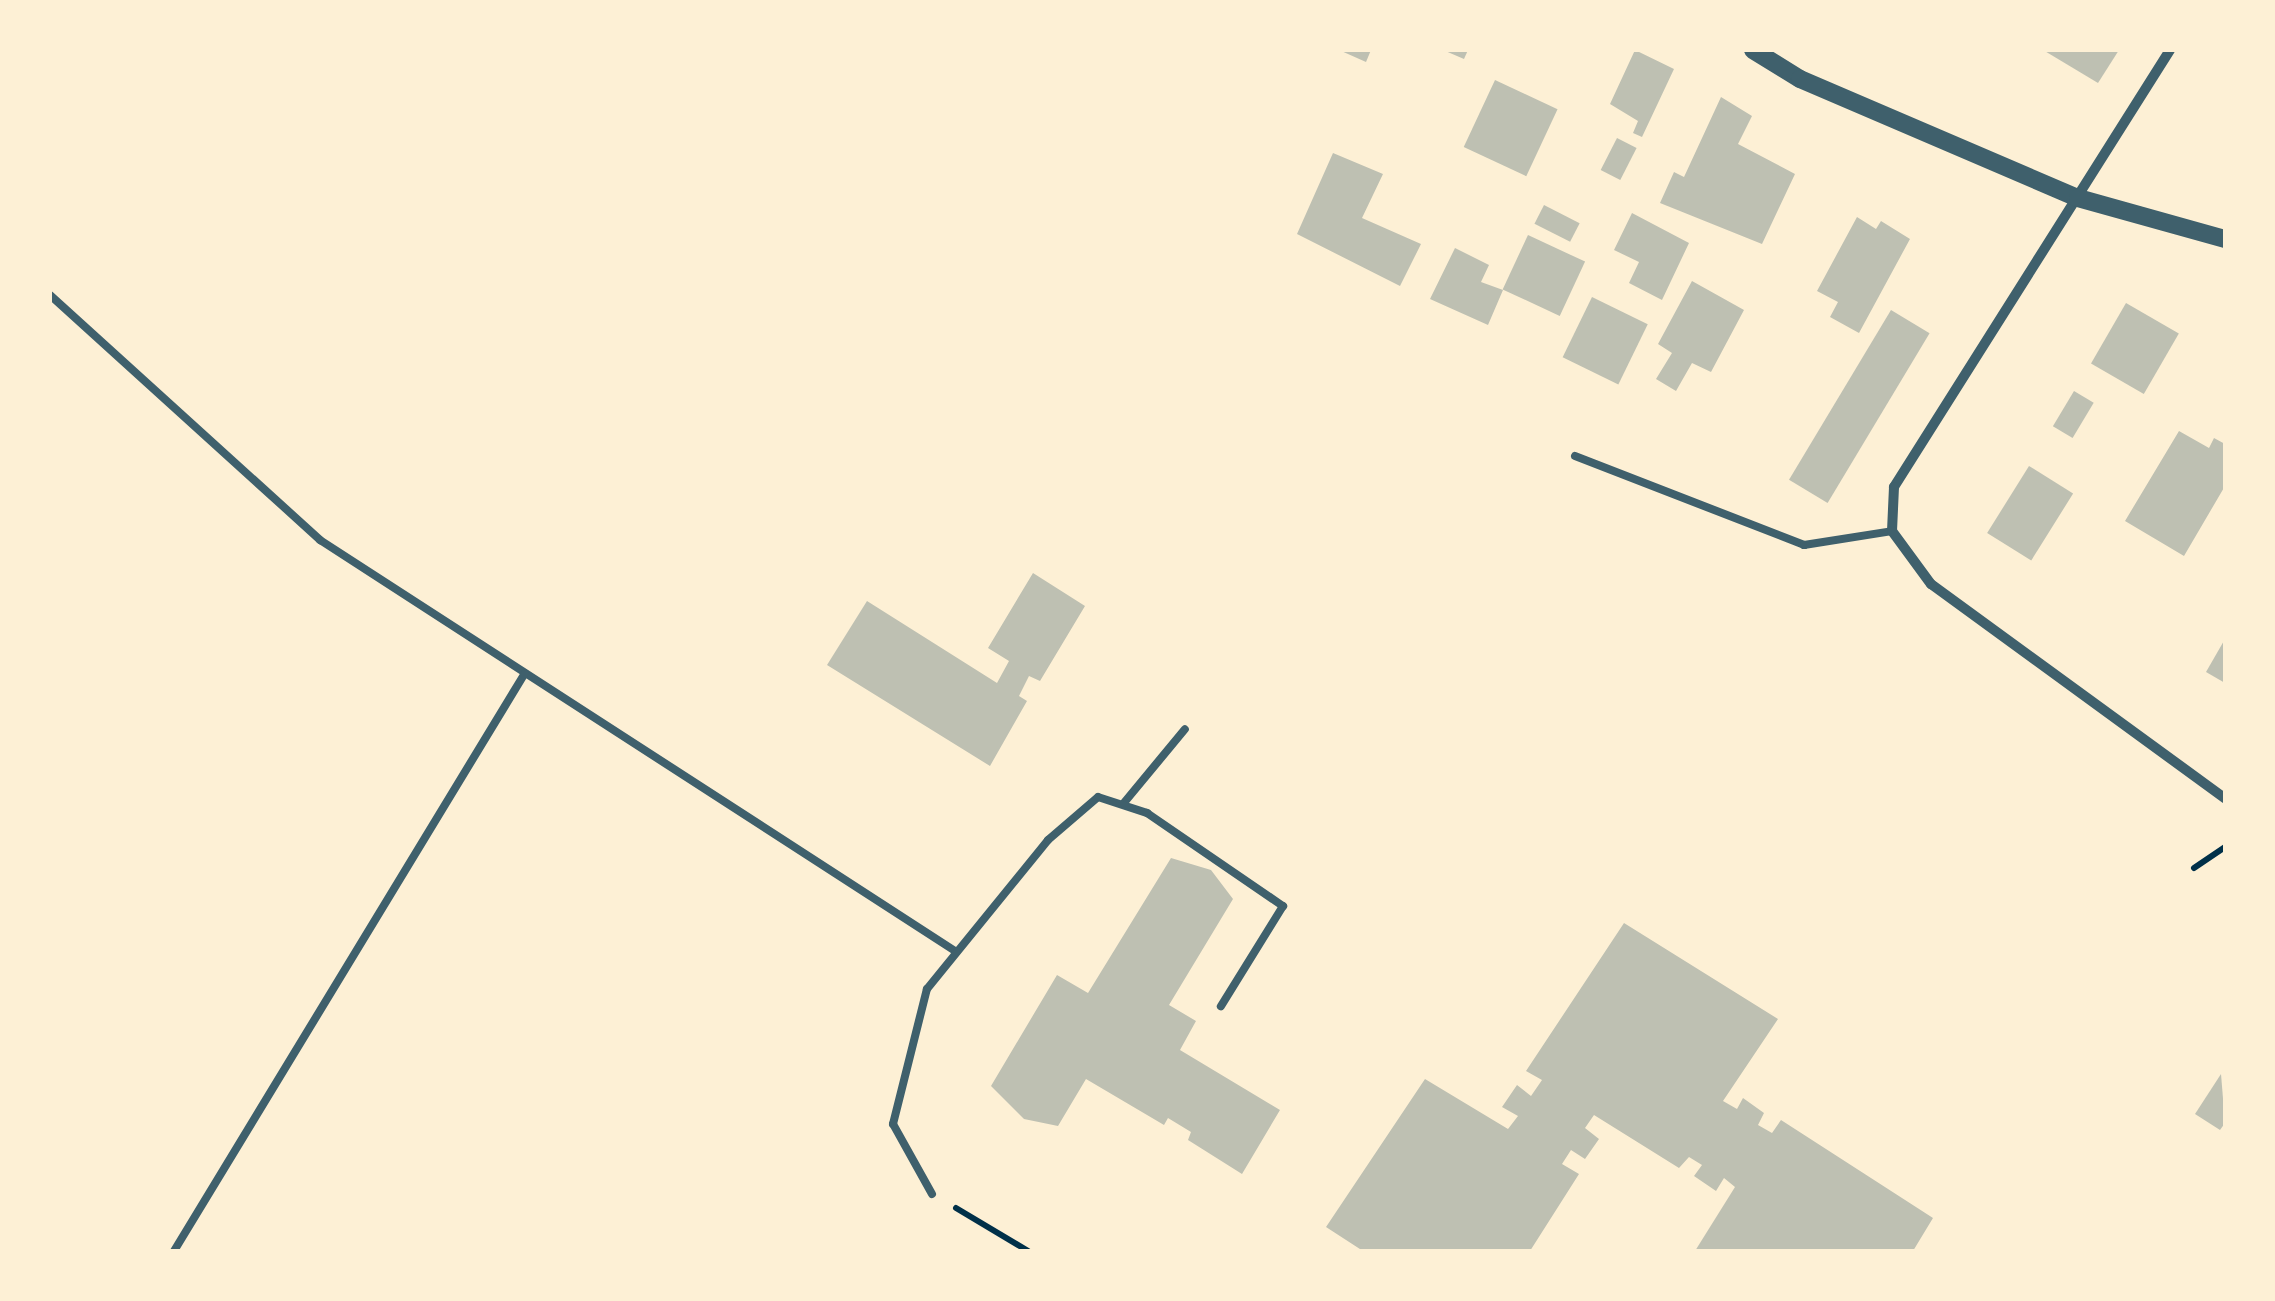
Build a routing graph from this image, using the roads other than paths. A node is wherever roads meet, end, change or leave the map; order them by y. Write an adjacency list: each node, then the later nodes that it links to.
1 (1753, 50): 3 (street)
2 (2170, 50): 3 (street)
3 (2078, 198): 4 (street); 7 (street)
4 (2225, 238)
5 (50, 295): 8 (lane)
6 (1575, 456): 7 (lane)
7 (1892, 531): 10 (street)
8 (525, 673): 12 (lane); 15 (lane)
9 (1184, 729): 11 (lane)
10 (2225, 798)
11 (1123, 804): 12 (lane); 13 (lane)
12 (955, 951): 14 (lane)
13 (1221, 1006)
14 (932, 1194)
15 (174, 1251)

